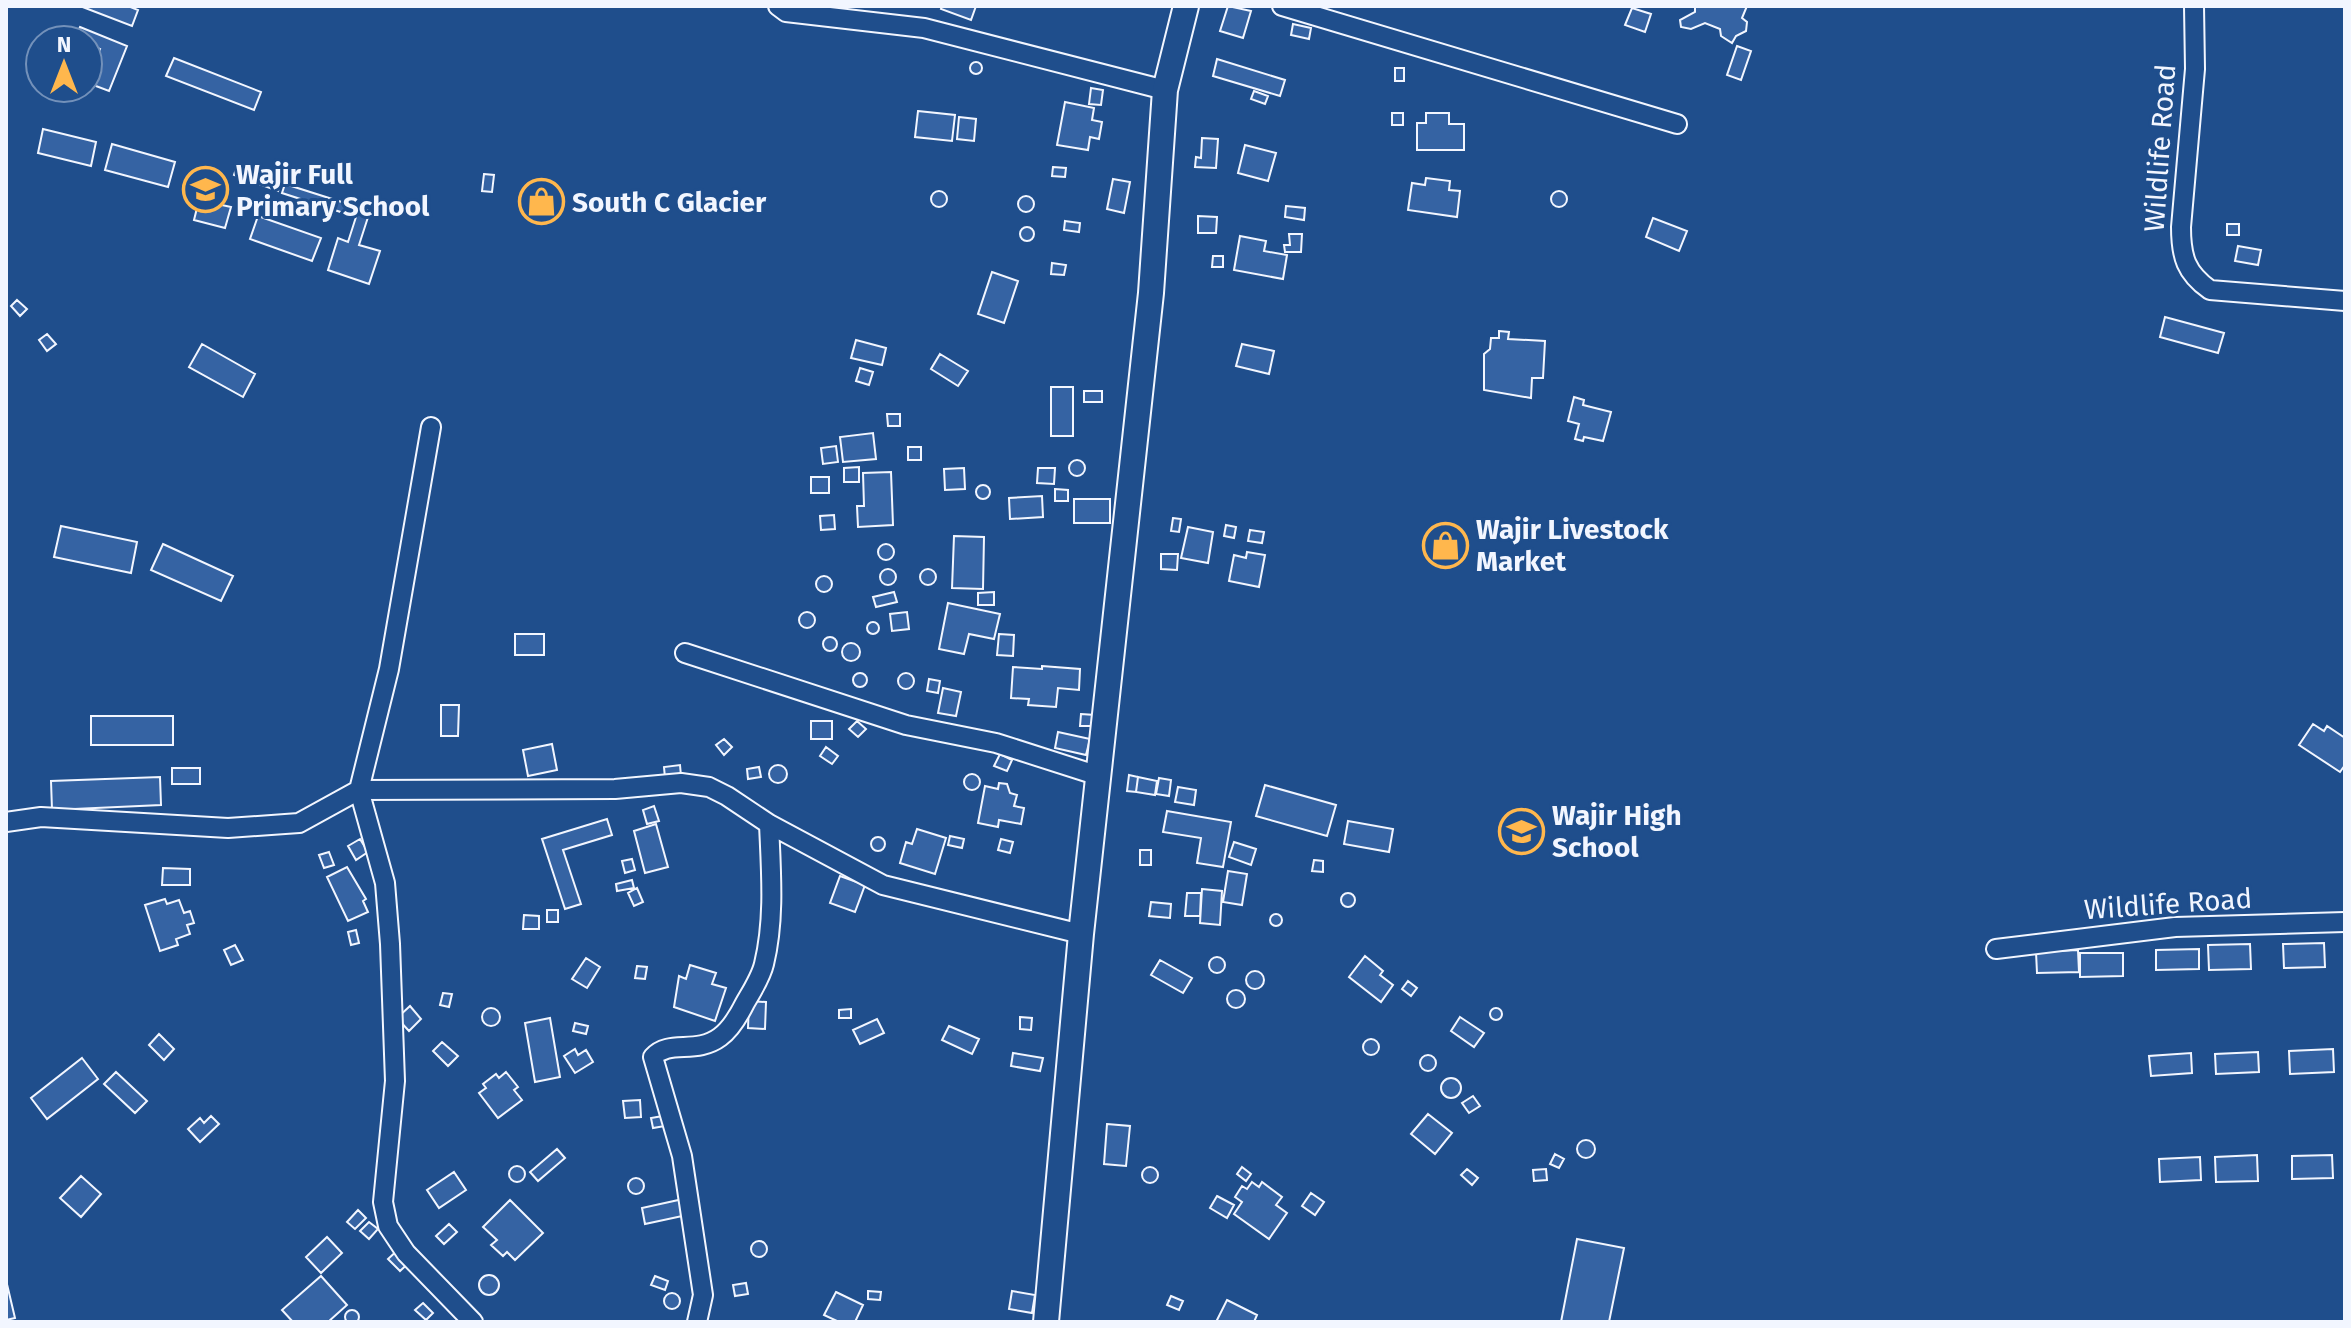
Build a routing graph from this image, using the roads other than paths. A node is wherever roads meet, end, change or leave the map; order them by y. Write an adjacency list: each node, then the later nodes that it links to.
1 (778, 6): 5 (street)
2 (1186, 6): 5 (street)
3 (1282, 6): 6 (street)
4 (2194, 6): 7 (street, Wildlife Road)
5 (1165, 90): 10 (street)
6 (1677, 124)
7 (2345, 301)
8 (431, 427): 11 (street)
9 (685, 653): 10 (street)
10 (1099, 776): 15 (street)
11 (359, 790): 12 (street); 13 (street); 17 (street)
12 (6, 822)
13 (769, 824): 15 (street); 18 (street)
14 (2345, 922): 16 (street, Wildlife Road)
15 (1081, 934): 19 (street)
16 (1996, 949)
17 (473, 1322)
18 (697, 1322)
19 (1046, 1322)

